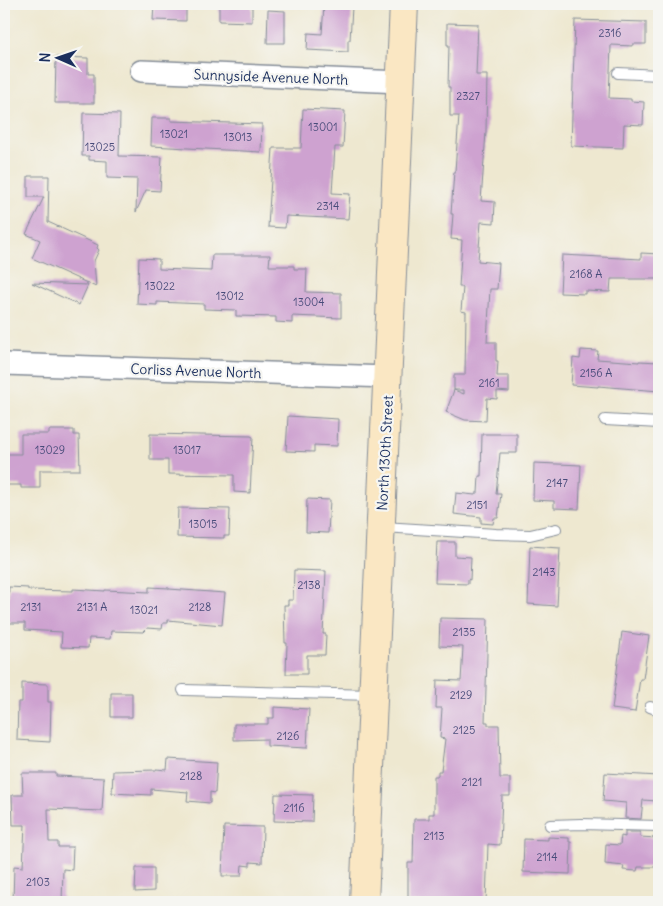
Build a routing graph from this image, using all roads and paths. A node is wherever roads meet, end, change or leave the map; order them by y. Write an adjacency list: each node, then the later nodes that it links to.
1 (404, 4): 5 (main road, North 130th Street)
2 (141, 71): 5 (street, Sunnyside Avenue North)
3 (618, 73): 4 (lane)
4 (659, 75)
5 (401, 82): 7 (main road, North 130th Street)
6 (4, 364): 7 (street, Corliss Avenue North)
7 (388, 378): 10 (main road, North 130th Street)
8 (605, 420): 9 (lane)
9 (659, 423)
10 (382, 527): 11 (lane); 13 (main road, North 130th Street)
11 (556, 529)
12 (183, 690): 13 (lane)
13 (374, 695): 16 (main road, North 130th Street)
14 (550, 825): 15 (lane)
15 (659, 826)
16 (364, 902)

